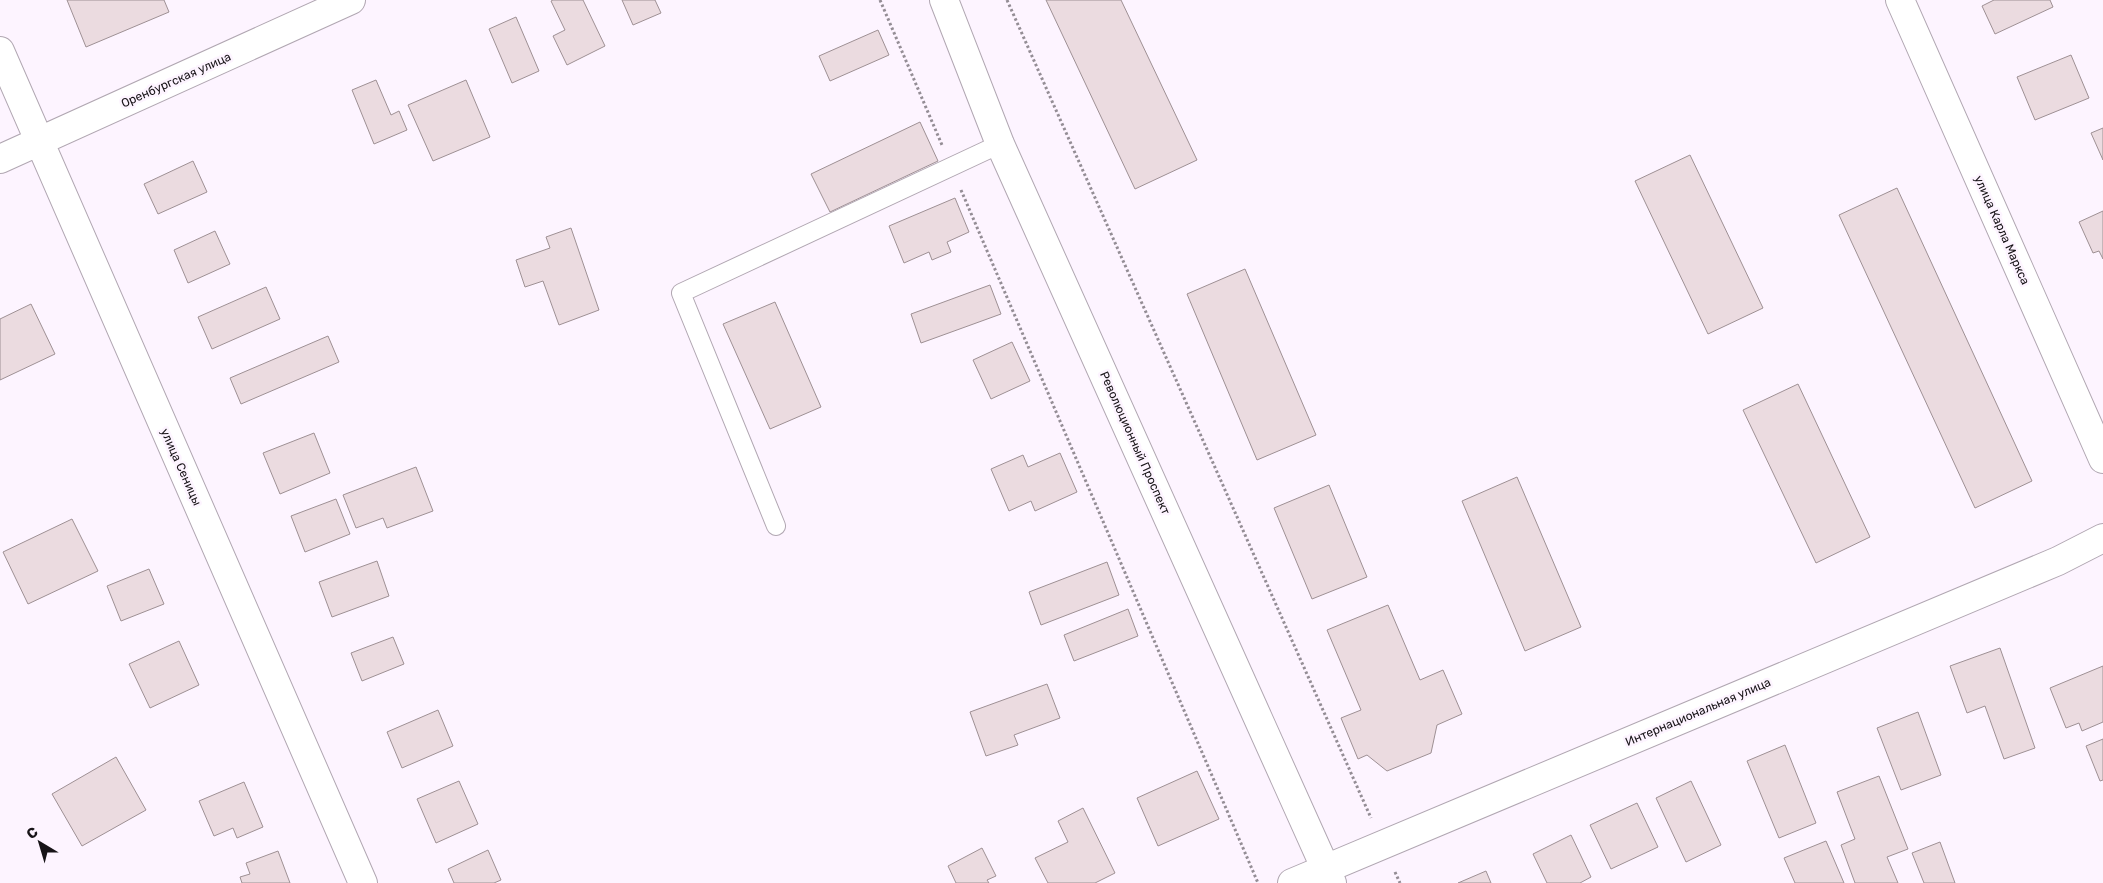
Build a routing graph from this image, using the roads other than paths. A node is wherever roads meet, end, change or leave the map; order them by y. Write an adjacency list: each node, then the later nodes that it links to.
1 (351, 0): 5 (street, Оренбургская улица)
2 (944, 0): 6 (street, Революционный Проспект)
3 (1900, 0): 8 (street, улица Карла Маркса)
4 (0, 51): 5 (street, улица Сеницы)
5 (39, 142): 7 (street, Оренбургская улица); 12 (street, улица Сеницы)
6 (1000, 144): 9 (lane); 11 (street, Революционный Проспект)
7 (0, 159)
8 (2103, 459)
9 (776, 526)
10 (2103, 538): 11 (street, Интернациональная улица)
11 (1329, 875): 13 (street, Интернациональная улица)
12 (363, 883)
13 (1292, 883)

